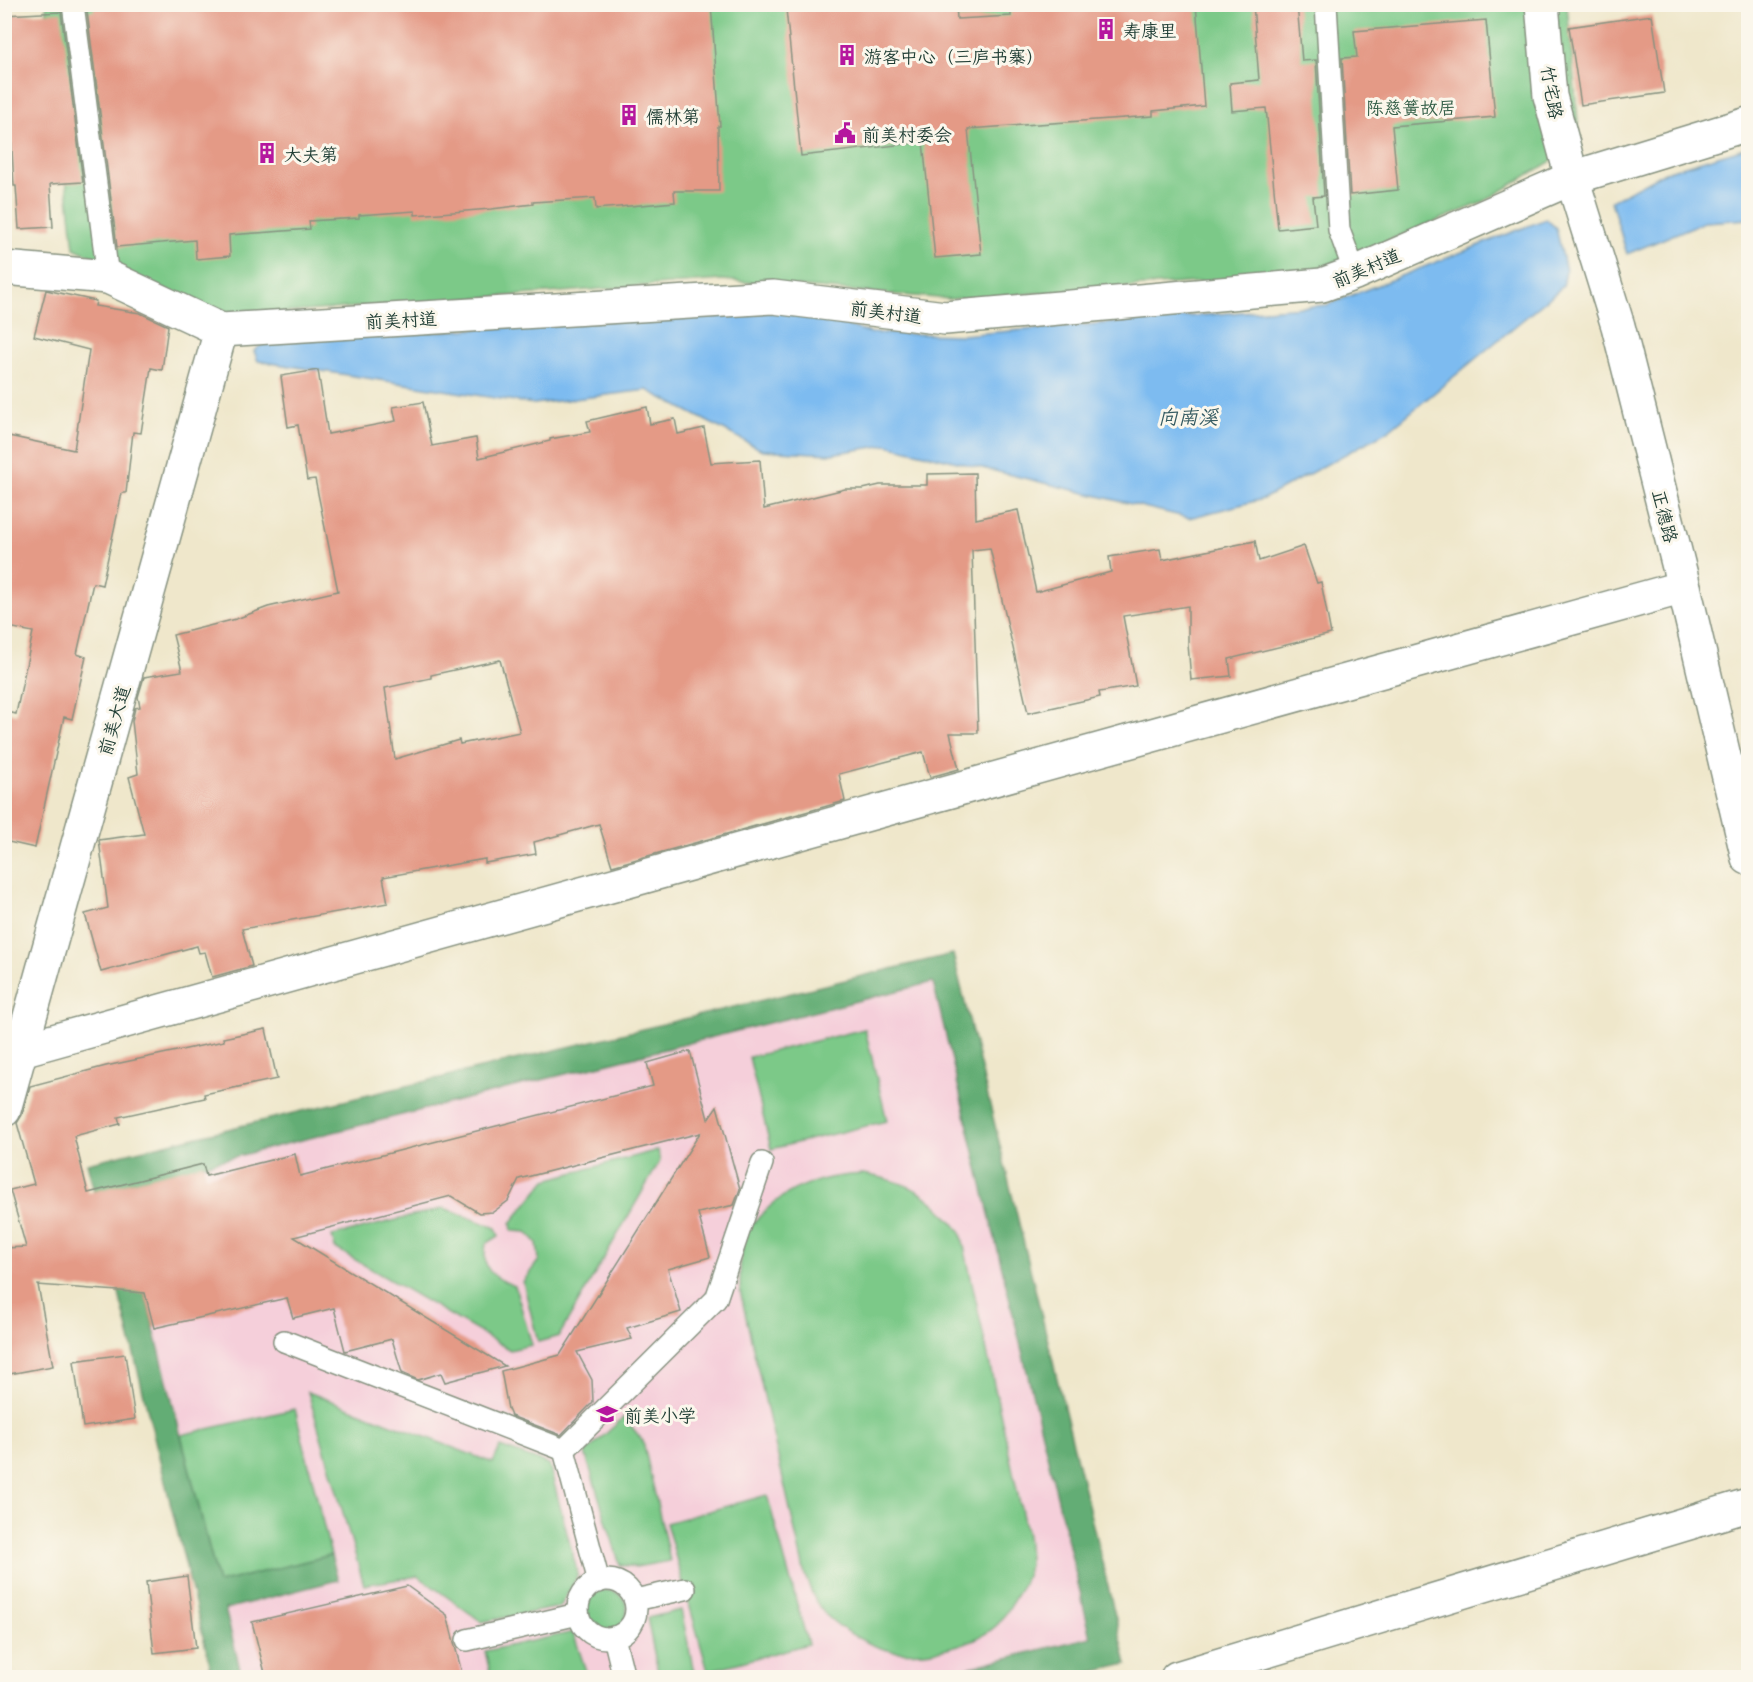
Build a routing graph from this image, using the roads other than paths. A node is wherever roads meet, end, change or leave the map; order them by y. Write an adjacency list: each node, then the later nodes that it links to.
1 (73, 4): 8 (lane)
2 (1326, 4): 7 (lane)
3 (1542, 4): 5 (street, 竹宅路)
4 (1749, 124): 5 (street, 前美村道)
5 (1572, 178): 7 (street, 前美村道); 10 (street, 正德路)
6 (4, 268): 8 (street, 前美村道)
7 (1355, 273): 9 (street, 前美村道)
8 (108, 277): 9 (street, 前美村道)
9 (221, 330): 12 (street, 前美大道)
10 (1684, 587): 11 (street, 正德路); 12 (street)
11 (1749, 858)
12 (21, 1050): 13 (street, 前美大道)
13 (4, 1110)
14 (762, 1163): 16 (lane)
15 (284, 1341): 16 (lane)
16 (564, 1450): 18 (lane)
17 (1749, 1505): 25 (street)
18 (599, 1582): 20 (lane); 21 (lane)
19 (685, 1589): 20 (lane)
20 (634, 1600): 22 (lane)
21 (578, 1614): 22 (lane); 23 (lane)
22 (614, 1637): 24 (lane)
23 (467, 1640)
24 (624, 1677)
25 (1177, 1677)

